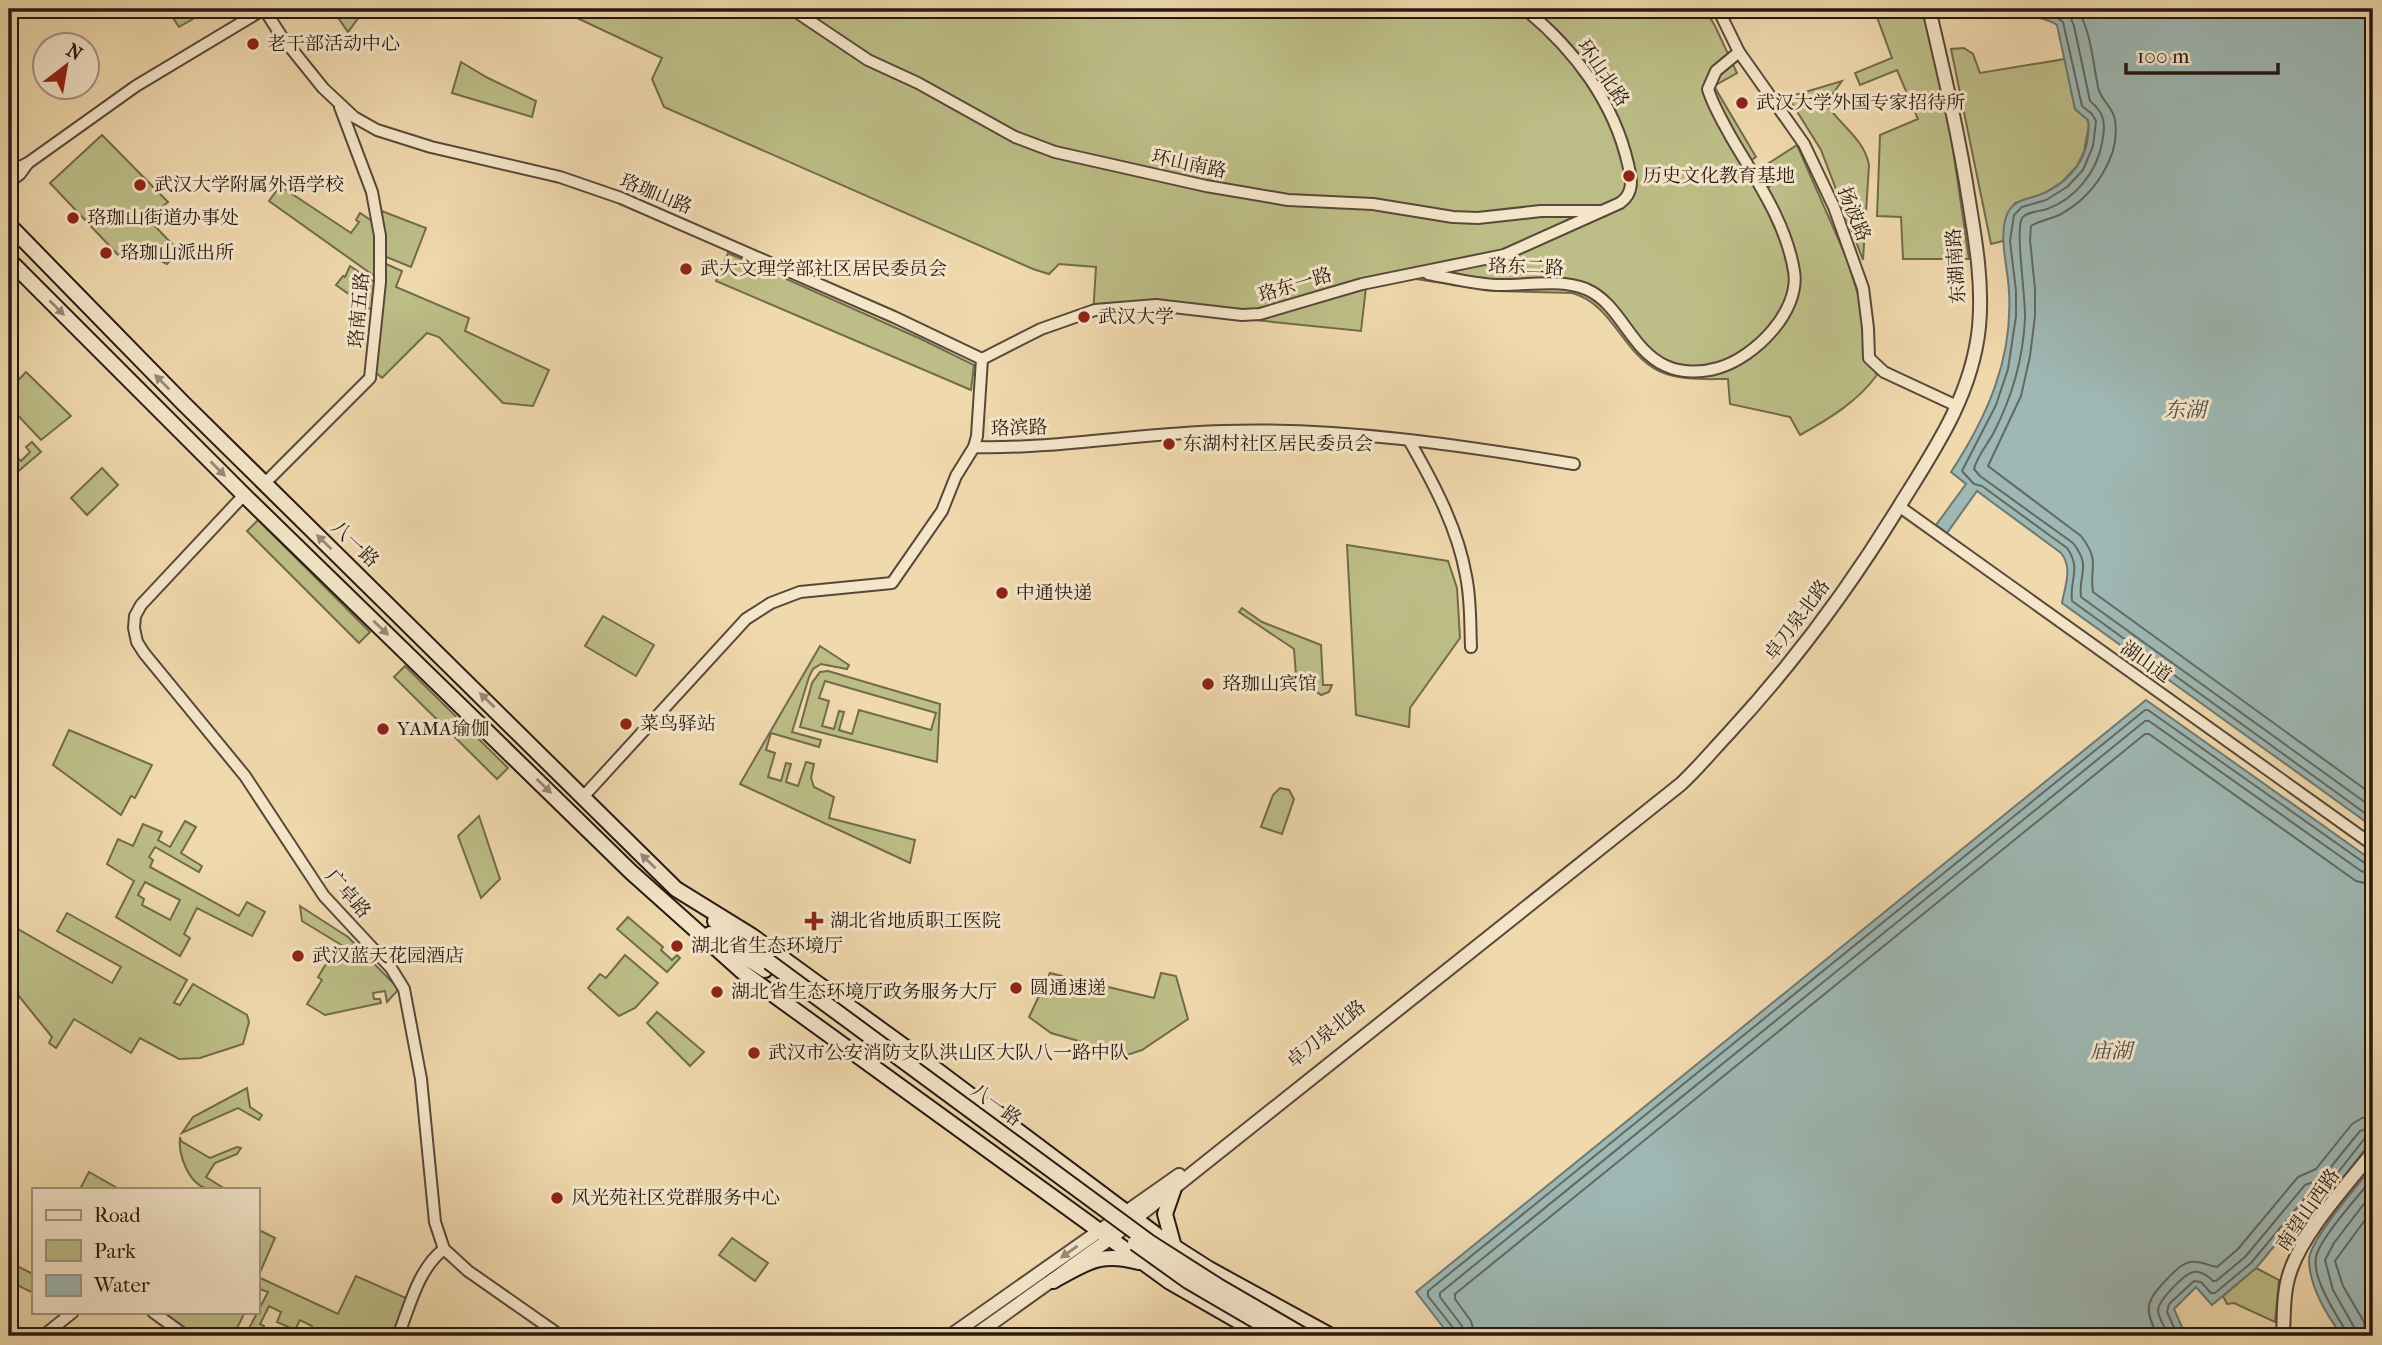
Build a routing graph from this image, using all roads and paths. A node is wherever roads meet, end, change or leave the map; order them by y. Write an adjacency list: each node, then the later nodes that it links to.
1 (264, 9): 7 (street, 珞珈山路); 8 (street)
2 (792, 9): 12 (street, 环山南路)
3 (1524, 9): 11 (street, 环山北路)
4 (1718, 9): 6 (street, 扬波路)
5 (1929, 9): 17 (street, 东湖南路)
6 (1739, 52): 15 (street, 珞东二路); 17 (street, 扬波路)
7 (339, 104): 16 (street, 珞珈山路); 21 (street, 珞南五路)
8 (28, 163): 9 (street); 10 (street)
9 (9, 172)
10 (9, 182)
11 (1615, 206): 12 (street, 珞东一路)
12 (1604, 211): 15 (street, 珞东一路)
13 (9, 225): 21 (main road, 八一路, one-way to 13)
14 (9, 260): 22 (main road, 八一路, one-way to 22)
15 (1418, 272): 16 (street, 珞东一路)
16 (982, 359): 19 (street)
17 (1957, 406): 23 (street, 东湖南路)
18 (1410, 442): 19 (street, 珞滨路); 20 (street, 珞滨路); 24 (street)
19 (974, 447): 26 (street, 珞滨路)
20 (1574, 464)
21 (265, 484): 26 (main road, 八一路, one-way to 21)
22 (244, 495): 29 (main road, 八一路, one-way to 29); 38 (street, 广卓路)
23 (1899, 507): 25 (street, 卓刀泉北路); 27 (street, 湖山道)
24 (1471, 647)
25 (1715, 748): 34 (street, 卓刀泉北路); 35 (street, 卓刀泉北路)
26 (583, 797): 28 (main road, 八一路, one-way to 26)
27 (2373, 845)
28 (677, 889): 30 (main road, 八一路); 31 (main road, 八一路)
29 (671, 908): 30 (main road, 八一路); 32 (main road, 八一路)
30 (767, 966): 50 (main road, 八一路, bridge); 51 (main road, 八一路, bridge)
31 (972, 1096): 32 (main road); 35 (main road, 八一路)
32 (952, 1124): 36 (main road, 八一路)
33 (2373, 1152): 53 (street, 南望山西路)
34 (1174, 1188): 35 (street, 卓刀泉北路); 37 (main road)
35 (1129, 1216): 36 (street, 卓刀泉北路); 37 (main road, 八一路)
36 (1106, 1234): 39 (main road, 八一路); 40 (street, 卓刀泉北路); 47 (street, 卓刀泉北路, one-way to 47)
37 (1174, 1247): 52 (main road, 八一路)
38 (444, 1249): 45 (street); 46 (street)
39 (1145, 1264): 40 (main road); 49 (main road, 八一路)
40 (1052, 1282): 48 (street, 卓刀泉北路)
41 (70, 1314): 43 (street)
42 (156, 1314): 44 (street)
43 (43, 1336)
44 (186, 1336)
45 (398, 1336)
46 (561, 1336)
47 (950, 1336)
48 (974, 1336)
49 (1264, 1336)
50 (1282, 1336)
51 (1304, 1336)
52 (1331, 1336)
53 (2283, 1336)

